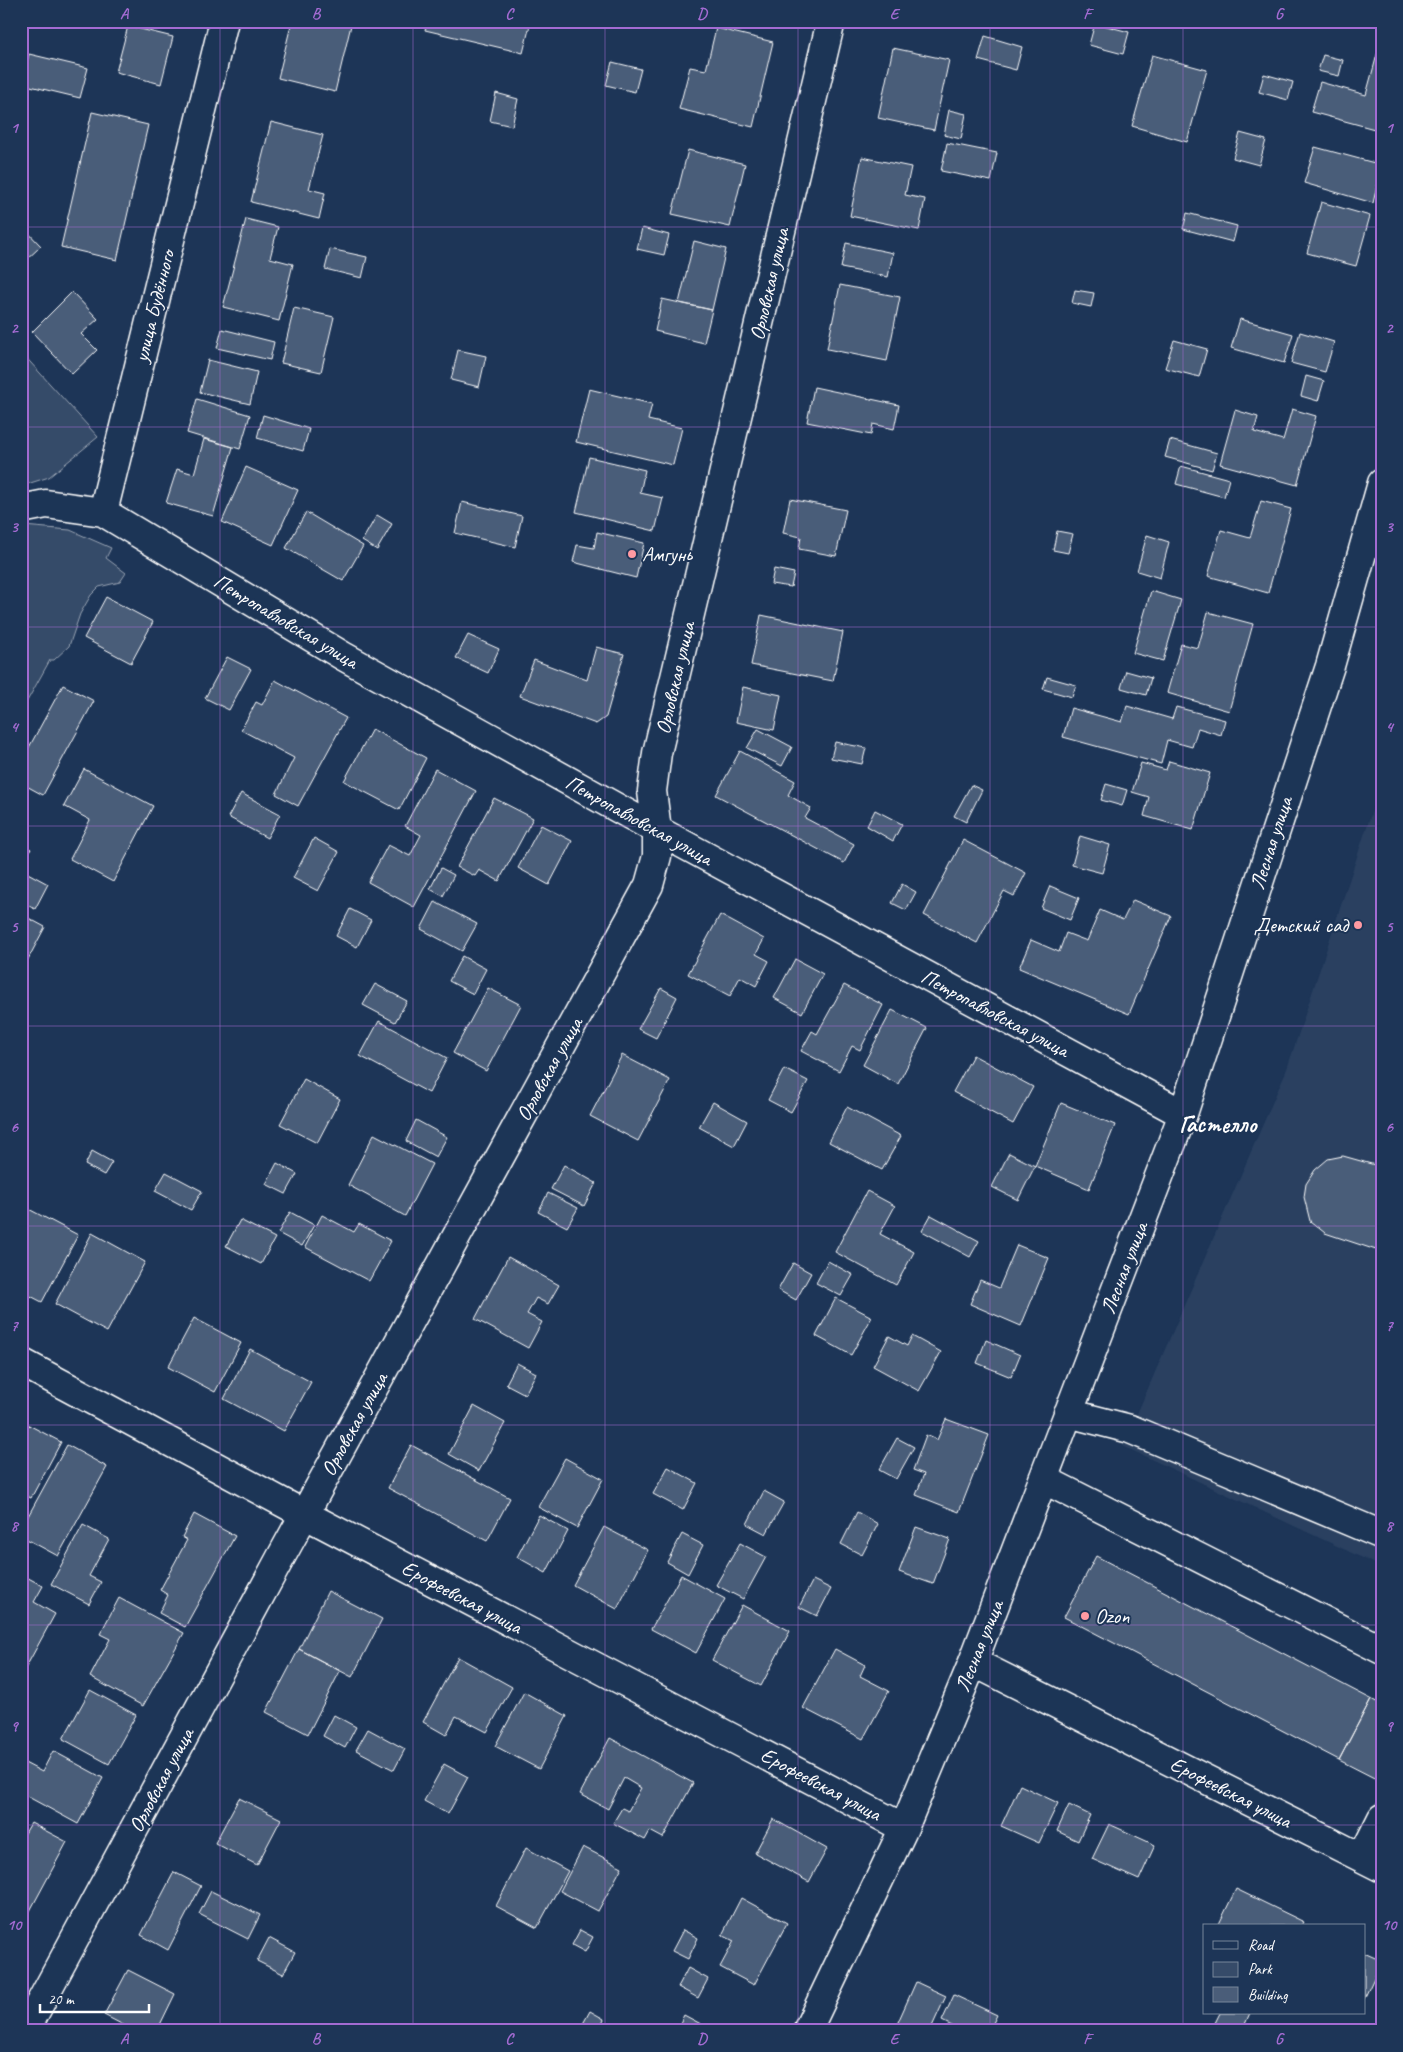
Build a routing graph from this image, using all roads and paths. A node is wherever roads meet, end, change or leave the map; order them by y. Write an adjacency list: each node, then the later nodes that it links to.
1 (224, 21): 5 (street, улица Будённого)
2 (831, 21): 6 (street, Орловская улица)
3 (1382, 483): 7 (street, Лесная улица)
4 (21, 509): 5 (street)
5 (102, 512): 6 (street, Петропавловская улица)
6 (657, 830): 7 (street, Петропавловская улица); 11 (street, Орловская улица)
7 (1183, 1114): 9 (street, Лесная улица)
8 (21, 1362): 11 (street, Ерофеевская улица)
9 (1068, 1413): 10 (street, Лесная улица); 12 (street)
10 (1043, 1479): 13 (street); 14 (street, Лесная улица)
11 (304, 1514): 16 (street, Ерофеевская улица); 18 (street, Орловская улица)
12 (1382, 1535)
13 (1382, 1650)
14 (973, 1662): 16 (street, Лесная улица); 17 (street, Ерофеевская улица)
15 (1382, 1818): 17 (street)
16 (904, 1828): 19 (street, Лесная улица)
17 (1372, 1863)
18 (25, 2031)
19 (807, 2031)

